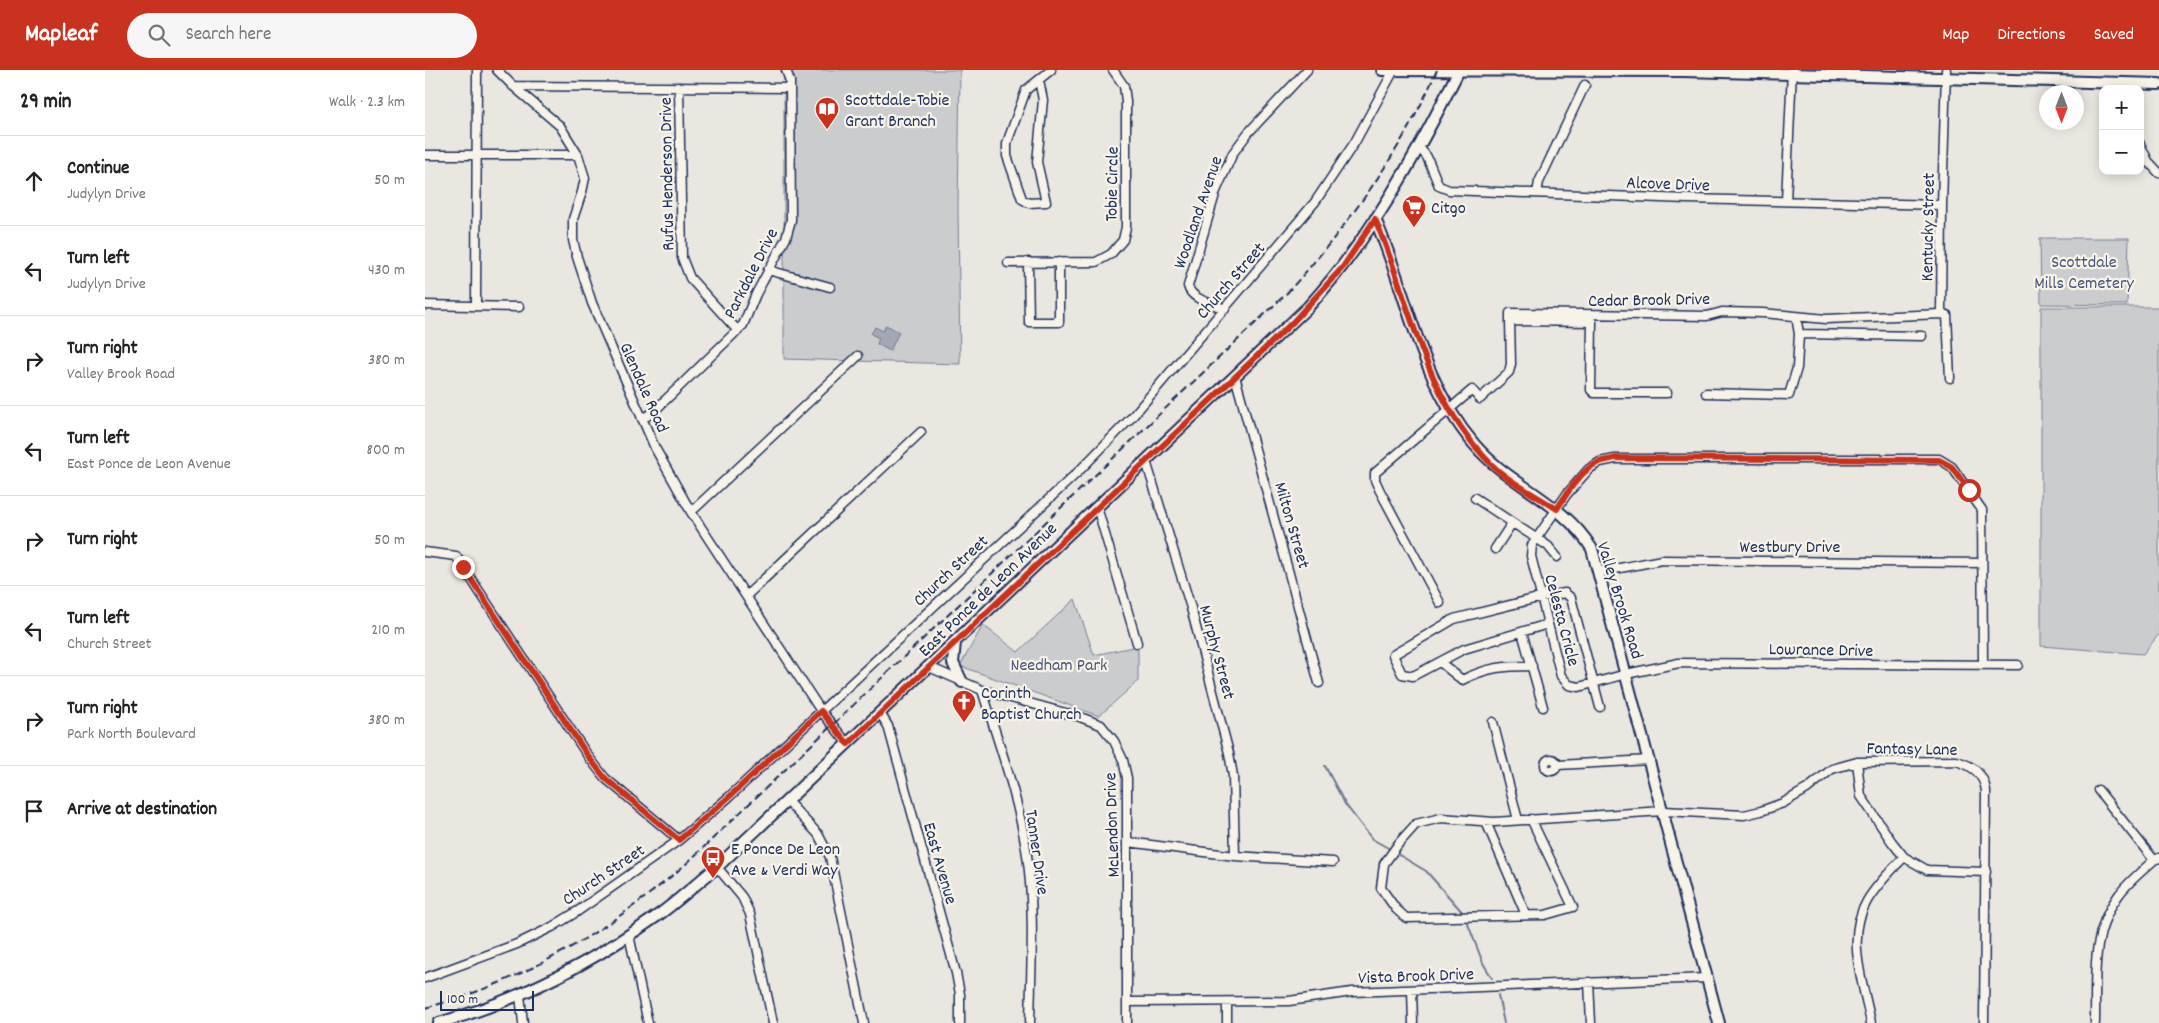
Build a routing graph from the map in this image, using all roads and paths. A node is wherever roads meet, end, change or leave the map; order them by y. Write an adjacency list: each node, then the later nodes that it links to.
1 (477, 70): 23 (street)
2 (497, 70): 17 (street, Glendale Road)
3 (786, 70): 19 (street, Parkdale Drive)
4 (1051, 70): 12 (street)
5 (1113, 70): 32 (street, Tobie Circle)
6 (1307, 70): 38 (street, Woodland Avenue)
7 (1382, 70): 8 (main road)
8 (1394, 70): 9 (main road); 38 (street, Church Street)
9 (1459, 70): 10 (main road); 20 (main road, East Ponce de Leon Avenue)
10 (1792, 72): 11 (main road); 27 (street)
11 (1946, 74): 15 (main road); 28 (street, Kentucky Street)
12 (1039, 80): 12 (street)
13 (2159, 84): 16 (main road)
14 (1585, 85): 26 (street)
15 (2121, 85)
16 (2144, 85)
17 (513, 86): 18 (street); 24 (street, Glendale Road)
18 (679, 87): 19 (street); 42 (street, Rufus Henderson Drive)
19 (790, 88): 33 (street, Parkdale Drive)
20 (1419, 147): 26 (street, Alcove Drive); 29 (main road, East Ponce de Leon Avenue)
21 (2144, 152): 25 (street)
22 (425, 155): 23 (street)
23 (477, 155): 24 (street); 36 (street)
24 (578, 155): 51 (street, Glendale Road)
25 (2159, 173)
26 (1537, 193): 27 (street, Alcove Drive)
27 (1786, 201): 28 (street, Alcove Drive)
28 (1941, 205): 39 (street, Kentucky Street)
29 (1375, 219): 46 (main road, East Ponce de Leon Avenue); 50 (main road, Valley Brook Road)
30 (1008, 262): 31 (street, Tobie Circle)
31 (1028, 262): 32 (street, Tobie Circle); 32 (street)
32 (1059, 262)
33 (768, 270): 34 (street); 42 (street, Parkdale Drive)
34 (830, 287)
35 (425, 305): 36 (street)
36 (476, 306): 37 (street)
37 (519, 307)
38 (1225, 309): 84 (street, Church Street)
39 (1941, 314): 40 (street, Cedar Brook Drive); 47 (street, Kentucky Street)
40 (1796, 316): 41 (street, Cedar Brook Drive); 43 (street)
41 (1593, 319): 48 (street, Cedar Brook Drive); 50 (street, Cedar Brook Drive)
42 (738, 331): 51 (street, Parkdale Drive)
43 (1799, 334): 44 (street); 49 (street)
44 (1922, 336)
45 (858, 356): 57 (street)
46 (1235, 376): 53 (main road, East Ponce de Leon Avenue); 80 (street, Milton Street)
47 (1950, 378)
48 (1667, 392)
49 (1705, 393)
50 (1449, 409): 56 (main road, Valley Brook Road); 67 (street)
51 (642, 419): 57 (street, Glendale Road)
52 (921, 432): 65 (street)
53 (1146, 461): 55 (main road, East Ponce de Leon Avenue); 99 (street, Murphy Street)
54 (1475, 498): 58 (street)
55 (1097, 507): 70 (main road, East Ponce de Leon Avenue); 71 (street)
56 (1557, 509): 59 (street, Celesta Cricle); 63 (street, Celesta Cricle); 64 (main road, Valley Brook Road)
57 (691, 512): 65 (street, Glendale Road)
58 (1512, 523): 59 (street); 60 (street)
59 (1536, 539): 62 (street); 66 (street, Celesta Cricle)
60 (1495, 549)
61 (425, 552): 97 (street)
62 (1557, 557)
63 (1982, 563): 64 (street, Westbury Drive); 73 (street, Celesta Cricle)
64 (1599, 572): 77 (main road, Valley Brook Road)
65 (746, 596): 84 (street, Glendale Road)
66 (1542, 597): 68 (street, Celesta Cricle); 72 (street); 79 (street)
67 (1439, 602)
68 (1548, 624): 69 (street); 79 (street, Celesta Cricle)
69 (1522, 632): 72 (street); 75 (street)
70 (955, 642): 76 (main road, East Ponce de Leon Avenue); 78 (main road)
71 (1137, 643)
72 (1439, 662): 75 (street)
73 (1983, 664): 74 (street, Lowrance Drive); 77 (street, Lowrance Drive)
74 (2018, 665)
75 (1532, 666): 82 (street)
76 (929, 667): 78 (street, McLendon Drive); 85 (main road, East Ponce de Leon Avenue)
77 (1626, 674): 79 (street, Celesta Cricle); 88 (main road, Valley Brook Road)
78 (962, 682): 81 (street, McLendon Drive)
79 (1594, 682): 83 (street)
80 (1319, 683)
81 (982, 690): 98 (street, McLendon Drive); 120 (street, Tanner Drive)
82 (1543, 706)
83 (1600, 706)
84 (821, 711): 87 (street, Glendale Road); 97 (street, Church Street)
85 (880, 713): 87 (main road, East Ponce de Leon Avenue); 119 (street, East Avenue)
86 (1493, 722): 95 (street)
87 (848, 744): 92 (main road, East Ponce de Leon Avenue)
88 (1650, 760): 90 (street); 93 (main road, Valley Brook Road)
89 (1857, 762): 93 (street, Fantasy Lane); 100 (street); 104 (street, Fantasy Lane)
90 (1558, 765)
91 (2098, 790): 101 (street)
92 (787, 801): 103 (main road, East Ponce de Leon Avenue); 118 (street)
93 (1663, 811): 94 (street, Fantasy Lane); 108 (main road, Valley Brook Road)
94 (1531, 819): 95 (street, Fantasy Lane); 105 (street)
95 (1518, 820): 96 (street, Fantasy Lane)
96 (1486, 822): 105 (street); 105 (street, Fantasy Lane)
97 (679, 840): 107 (street, Church Street)
98 (1128, 842): 99 (street); 112 (street, McLendon Drive)
99 (1235, 856): 102 (street)
100 (1904, 857): 104 (street); 126 (street)
101 (2156, 859): 128 (street)
102 (1333, 862)
103 (717, 867): 106 (main road, East Ponce de Leon Avenue); 117 (street)
104 (1986, 872): 127 (street, Fantasy Lane)
105 (1526, 916)
106 (629, 935): 111 (main road, East Ponce de Leon Avenue); 116 (street)
107 (425, 978)
108 (1707, 978): 109 (street, Vista Brook Drive); 125 (main road, Valley Brook Road)
109 (1589, 982): 110 (street, Vista Brook Drive); 124 (street)
110 (1412, 990): 113 (street, Vista Brook Drive); 123 (street)
111 (520, 995): 114 (main road, East Ponce de Leon Avenue); 115 (street)
112 (1127, 1002): 113 (street, Vista Brook Drive); 121 (street, McLendon Drive)
113 (1227, 1002): 122 (street)
114 (439, 1023)
115 (523, 1023)
116 (648, 1023)
117 (773, 1023)
118 (864, 1023)
119 (960, 1023)
120 (1030, 1023)
121 (1127, 1023)
122 (1227, 1023)
123 (1413, 1023)
124 (1591, 1023)
125 (1719, 1023)
126 (1871, 1023)
127 (1984, 1023)
128 (2095, 1023)

